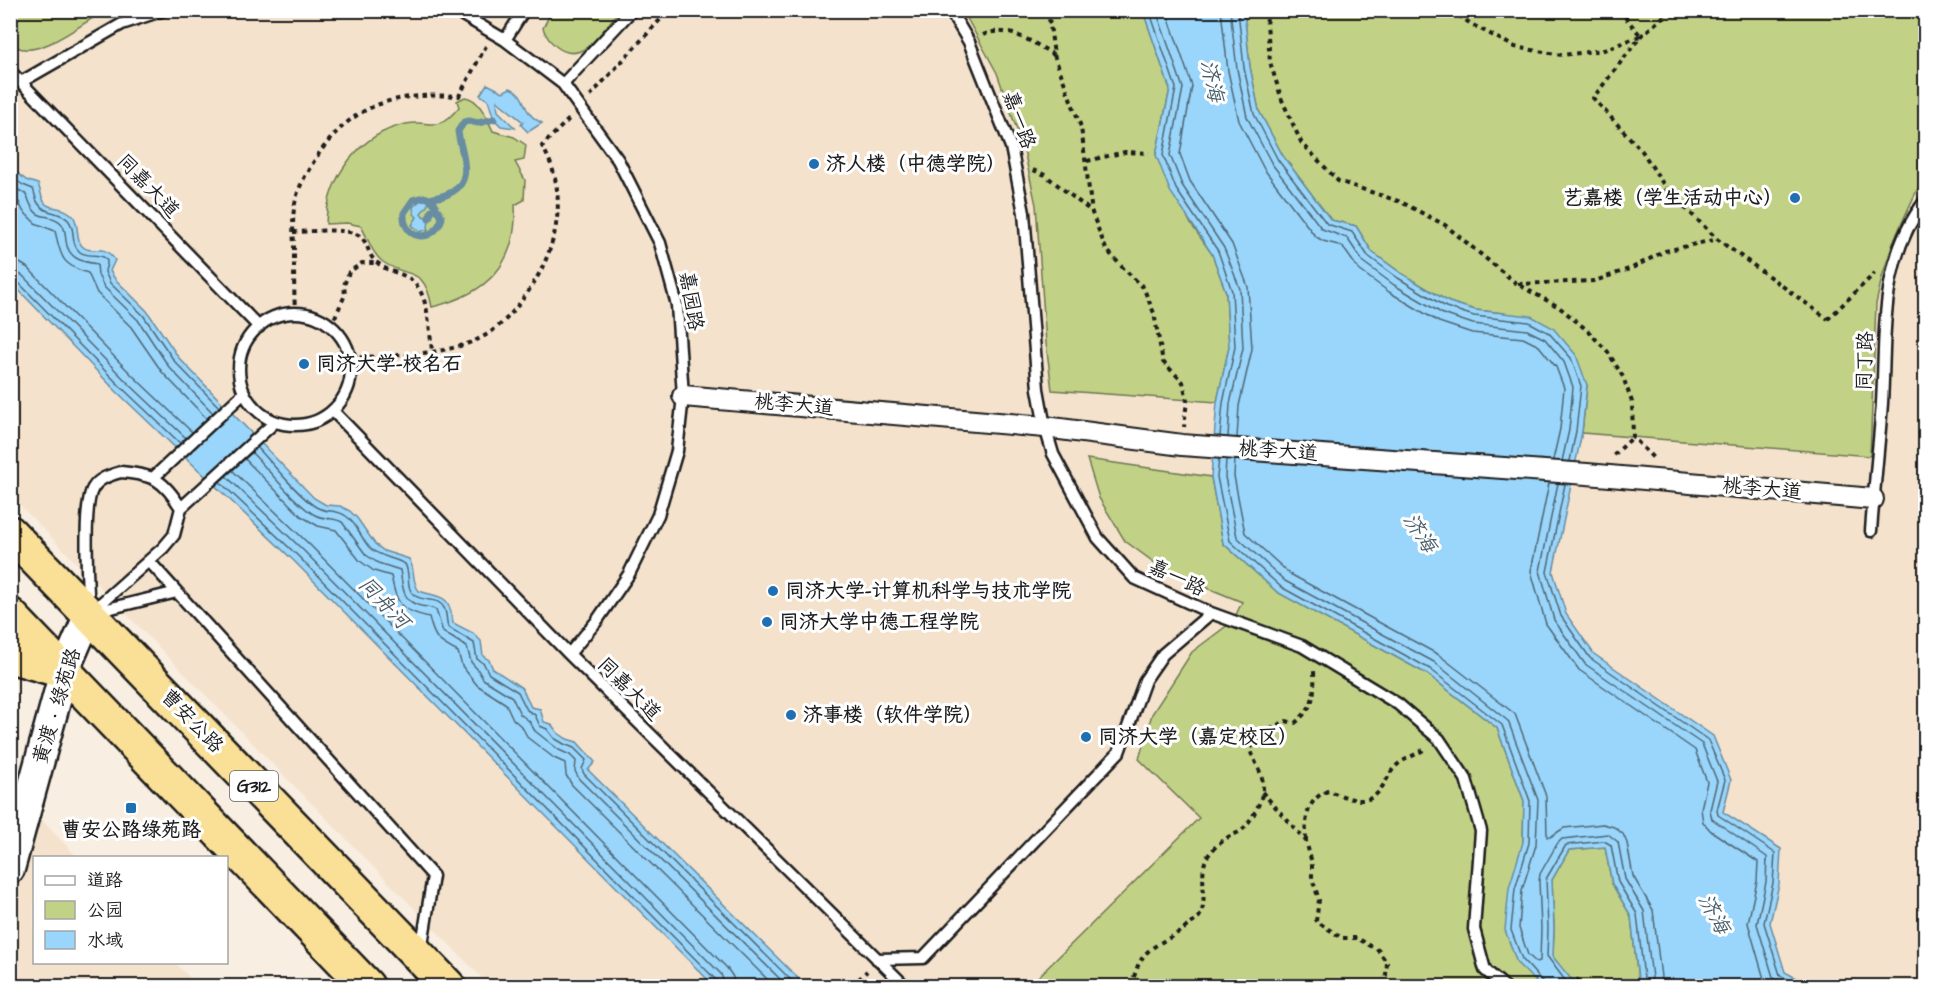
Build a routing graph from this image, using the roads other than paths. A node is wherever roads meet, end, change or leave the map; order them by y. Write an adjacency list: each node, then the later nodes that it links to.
1 (164, 10): 8 (lane)
2 (454, 10): 6 (lane, 嘉园路)
3 (524, 10): 6 (lane)
4 (632, 10): 9 (lane)
5 (950, 10): 16 (lane, 嘉一路)
6 (505, 40): 9 (lane, 嘉园路)
7 (10, 71): 8 (lane, 同嘉大道)
8 (21, 82): 11 (lane, 同嘉大道)
9 (563, 84): 13 (lane, 嘉园路)
10 (1926, 200): 18 (lane, 同丁路)
11 (259, 327): 12 (lane); 14 (lane)
12 (244, 393): 15 (lane); 17 (lane)
13 (683, 396): 16 (street, 桃李大道); 27 (lane, 嘉园路)
14 (333, 411): 15 (lane); 27 (lane, 同嘉大道)
15 (274, 423): 19 (lane)
16 (1045, 427): 18 (street, 桃李大道); 24 (lane, 嘉一路)
17 (153, 477): 19 (lane); 25 (lane)
18 (1873, 499): 20 (lane, 同丁路)
19 (181, 508): 22 (lane)
20 (1871, 531)
21 (10, 533): 25 (highway, 曹安公路 / G312)
22 (149, 561): 23 (lane); 25 (lane)
23 (177, 592): 25 (lane); 31 (lane)
24 (1211, 613): 32 (lane); 36 (lane, 嘉一路)
25 (88, 614): 29 (street, 黄渡 • 绿苑路); 31 (highway, 曹安公路 / G312)
26 (10, 615): 29 (highway)
27 (569, 654): 32 (lane, 同嘉大道)
28 (10, 656): 29 (highway)
29 (64, 672): 30 (street, 黄渡 • 绿苑路); 33 (highway)
30 (10, 870)
31 (420, 958): 34 (highway, 曹安公路 / G312)
32 (878, 959): 35 (lane, 同嘉大道)
33 (367, 987)
34 (448, 987)
35 (905, 987)
36 (1504, 987)

